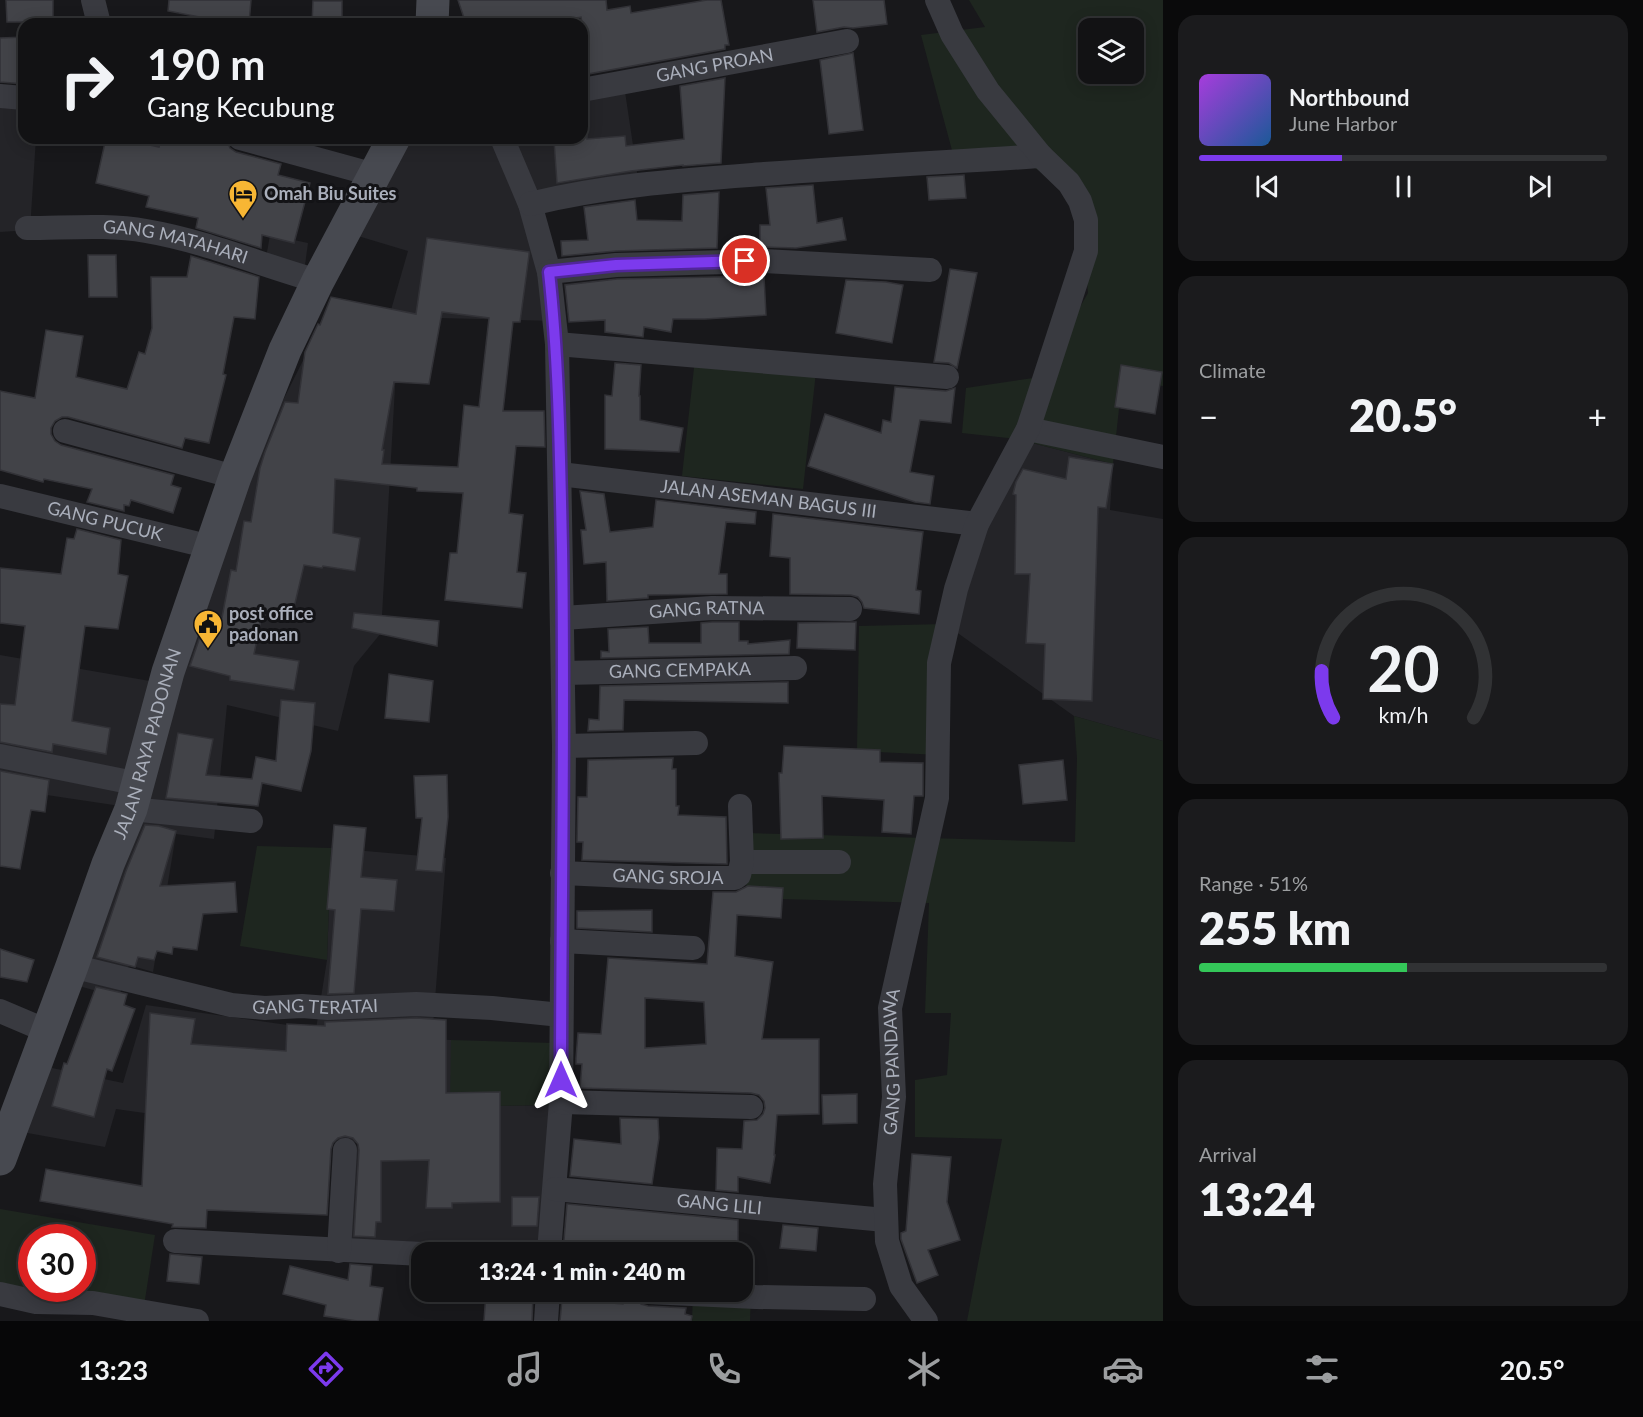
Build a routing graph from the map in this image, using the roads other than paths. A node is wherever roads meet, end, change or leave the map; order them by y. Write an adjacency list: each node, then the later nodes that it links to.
1 (93, 0): 4 (street)
2 (433, 0): 5 (main road)
3 (938, 0): 13 (street, GANG PANDAWA)
4 (98, 18)
5 (432, 18)
6 (847, 41): 7 (street, GANG PROAN)
7 (588, 89)
8 (0, 96): 9 (street)
9 (18, 98)
10 (262, 144): 14 (street)
11 (391, 144): 14 (main road, JALAN RAYA PADONAN)
12 (505, 144): 15 (street)
13 (1041, 156): 15 (street); 22 (street, GANG PANDAWA)
14 (375, 175): 19 (main road, JALAN RAYA PADONAN)
15 (530, 204): 18 (street)
16 (27, 228): 19 (street, GANG MATAHARI)
17 (930, 270): 18 (street)
18 (549, 272): 20 (street)
19 (318, 281): 26 (main road, JALAN RAYA PADONAN)
20 (557, 344): 21 (street); 25 (street)
21 (947, 377)
22 (1028, 429): 24 (street); 28 (street, GANG PANDAWA)
23 (65, 431): 26 (street)
24 (1163, 457)
25 (560, 474): 28 (street, JALAN ASEMAN BAGUS III); 31 (street)
26 (235, 477): 29 (main road, JALAN RAYA PADONAN)
27 (0, 496): 29 (street, GANG PUCUK)
28 (977, 524): 54 (street, GANG PANDAWA)
29 (210, 547): 37 (main road, JALAN RAYA PADONAN)
30 (850, 609): 31 (street, GANG RATNA)
31 (563, 618): 33 (street)
32 (795, 668): 33 (street, GANG CEMPAKA)
33 (563, 673): 35 (street)
34 (696, 743): 35 (street)
35 (564, 746): 42 (street)
36 (0, 756): 37 (street)
37 (135, 797): 39 (street); 45 (main road, JALAN RAYA PADONAN)
38 (740, 806): 40 (street, GANG SROJA)
39 (251, 821)
40 (742, 862): 41 (street); 42 (street, GANG SROJA)
41 (839, 862)
42 (562, 873): 43 (street)
43 (562, 941): 44 (street); 47 (street)
44 (693, 948)
45 (72, 966): 47 (street, GANG TERATAI); 48 (main road, JALAN RAYA PADONAN)
46 (0, 1011): 48 (street)
47 (561, 1015): 49 (street)
48 (47, 1031): 52 (main road, JALAN RAYA PADONAN)
49 (561, 1102): 50 (street); 53 (street)
50 (751, 1107)
51 (345, 1150): 57 (street)
52 (0, 1159)
53 (555, 1189): 54 (street, GANG LILI); 56 (street)
54 (885, 1220): 65 (street, GANG PANDAWA)
55 (175, 1241): 57 (street)
56 (550, 1242)
57 (339, 1251): 58 (street)
58 (411, 1254)
59 (0, 1293): 63 (street)
60 (753, 1297): 61 (street)
61 (864, 1299)
62 (547, 1302): 64 (street)
63 (196, 1321)
64 (546, 1321)
65 (926, 1321)

